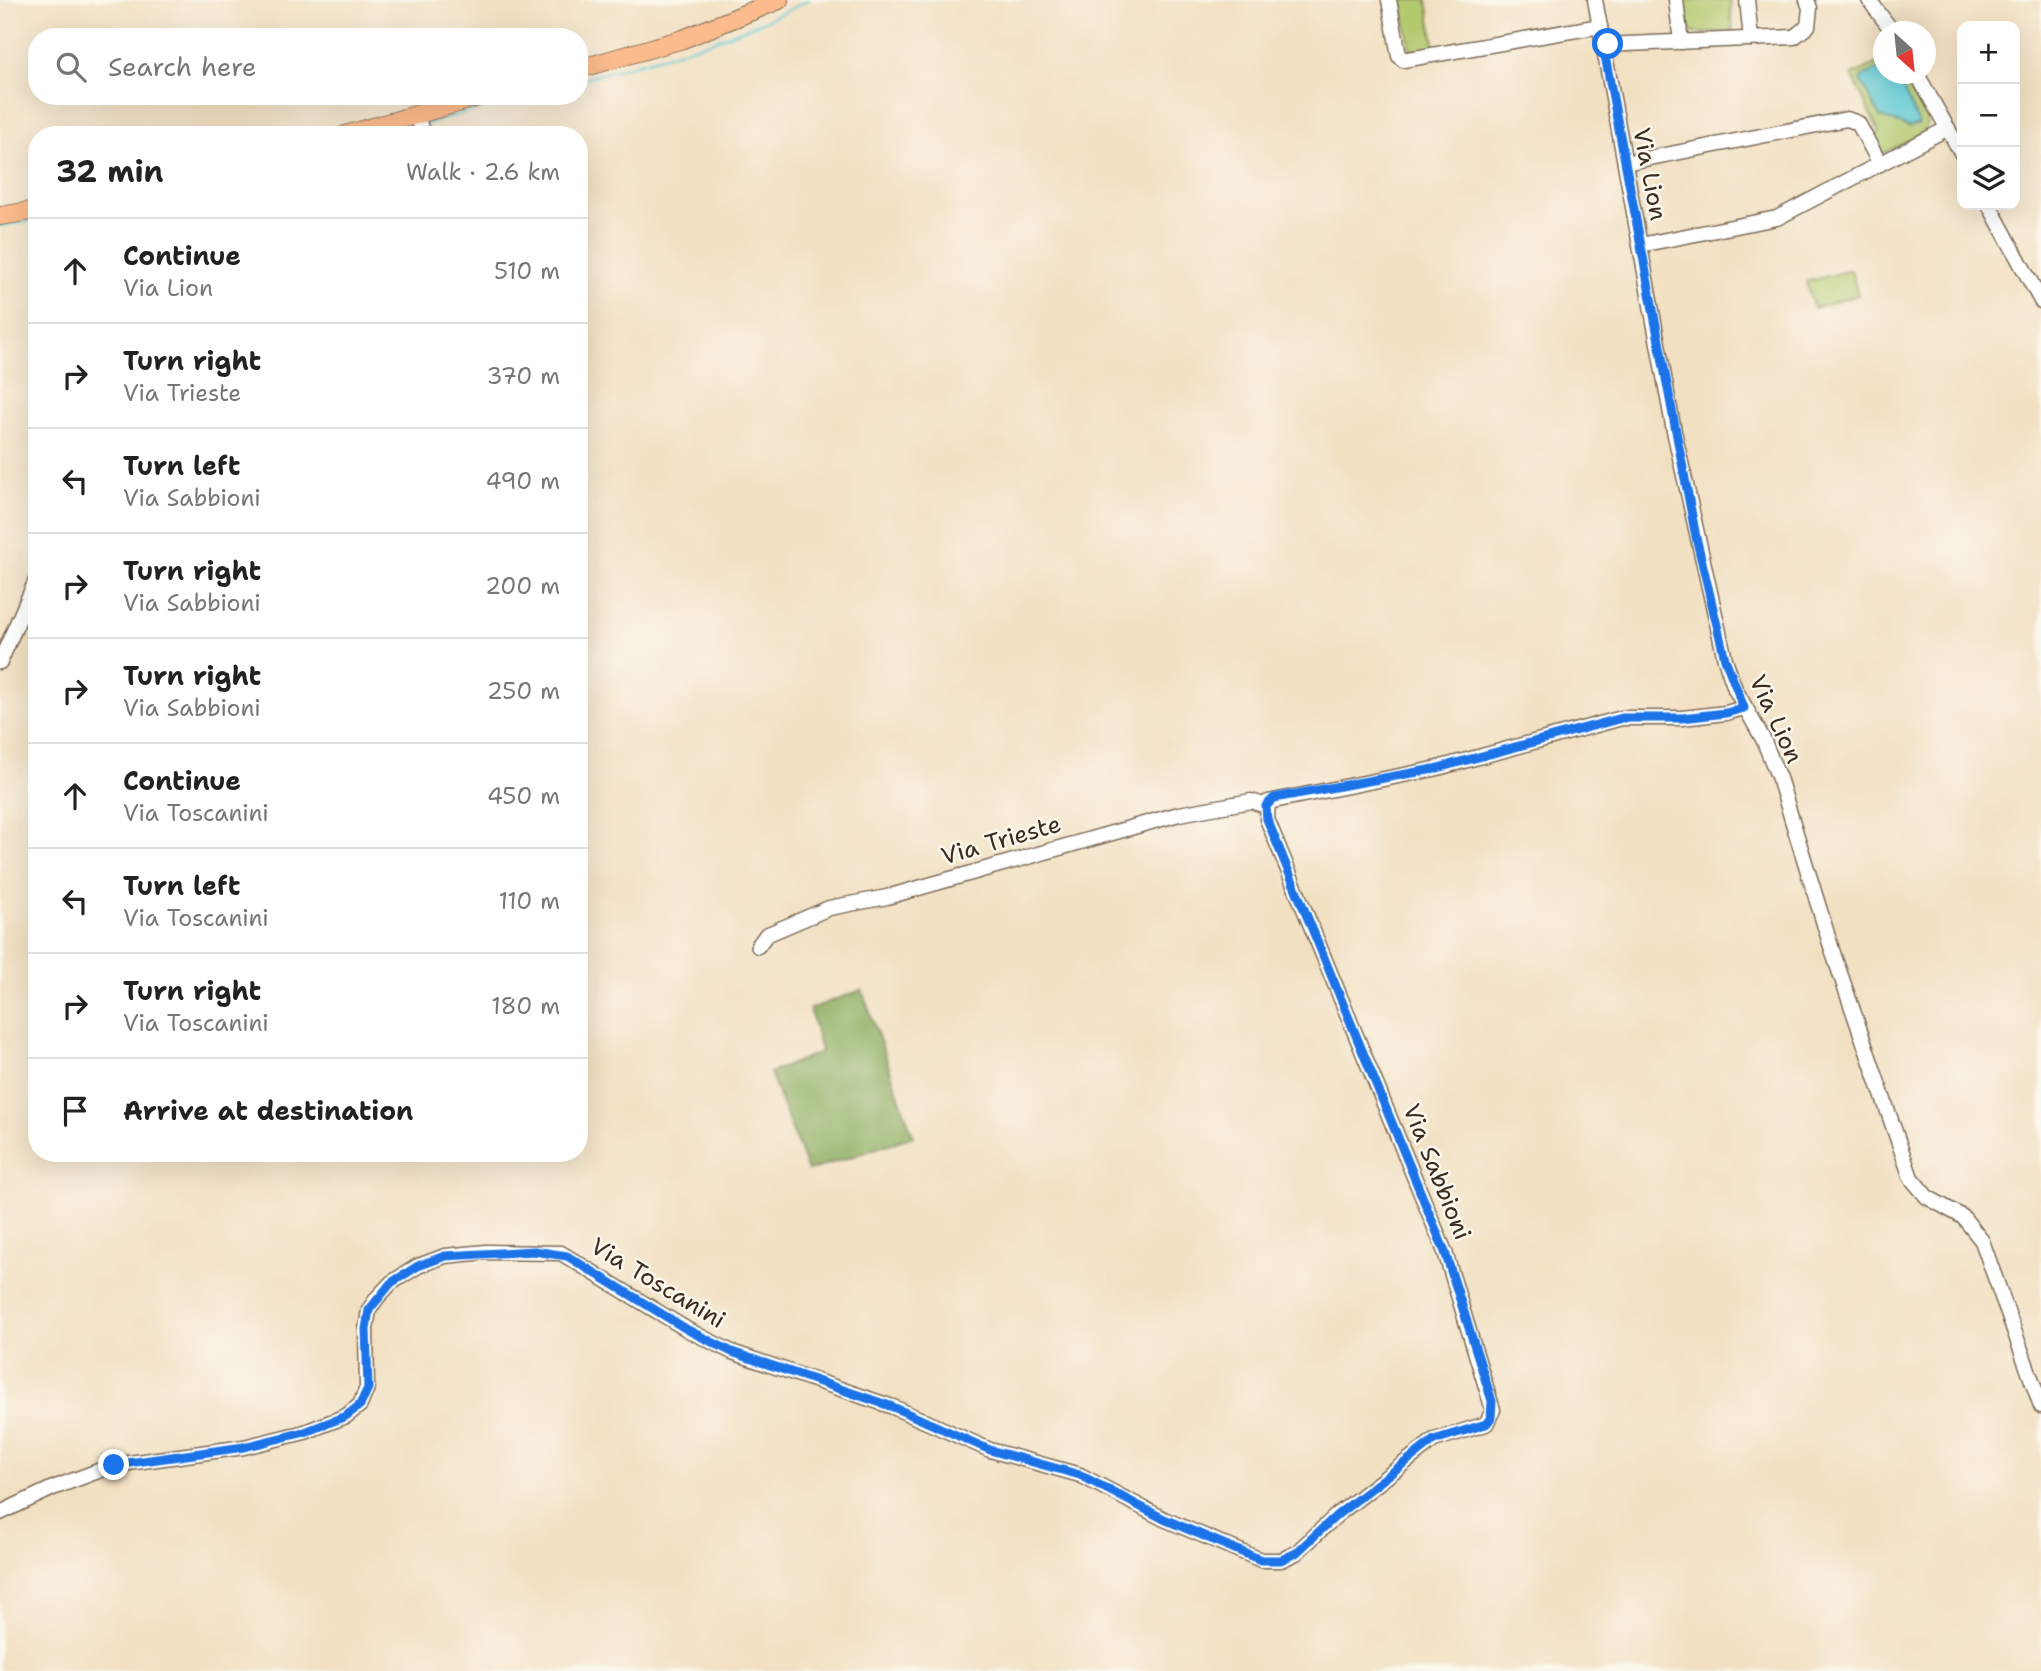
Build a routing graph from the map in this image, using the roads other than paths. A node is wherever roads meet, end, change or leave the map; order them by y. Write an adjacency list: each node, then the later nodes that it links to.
1 (779, 0): 13 (main road)
2 (1389, 0): 9 (street)
3 (1595, 0): 9 (street, Via Lion)
4 (1676, 0): 11 (street)
5 (1747, 0): 10 (street)
6 (1807, 0): 10 (street)
7 (1869, 0): 8 (street)
8 (1885, 21)
9 (1600, 26): 12 (street, Via Lion)
10 (1751, 39): 11 (street)
11 (1681, 42): 12 (street)
12 (1603, 45): 19 (street, Via Lion)
13 (588, 66)
14 (1923, 84): 17 (street)
15 (460, 105): 16 (main road)
16 (396, 126)
17 (1948, 128): 18 (street); 20 (street)
18 (1958, 147)
19 (1625, 163): 20 (street); 24 (street, Via Lion)
20 (1880, 164): 24 (street)
21 (1992, 210): 25 (street)
22 (28, 211): 23 (main road)
23 (0, 216)
24 (1640, 245): 28 (street, Via Lion)
25 (2041, 301)
26 (28, 598): 27 (street)
27 (0, 662)
28 (1744, 708): 29 (street, Via Trieste); 31 (street, Via Lion)
29 (1267, 804): 30 (street, Via Trieste); 32 (street, Via Sabbioni)
30 (758, 946)
31 (2041, 1406)
32 (946, 1430): 33 (street, Via Toscanini)
33 (0, 1513)

